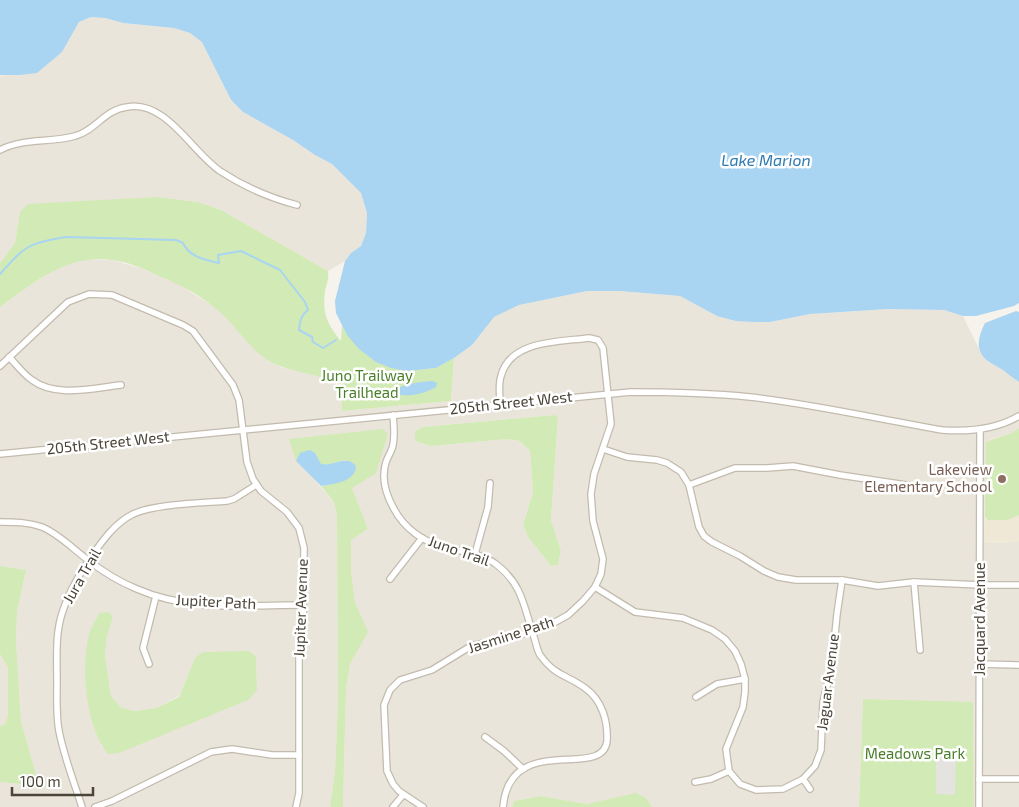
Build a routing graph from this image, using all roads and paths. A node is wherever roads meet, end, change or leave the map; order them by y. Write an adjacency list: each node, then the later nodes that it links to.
1 (0, 150): 2 (street)
2 (297, 205)
3 (9, 357): 4 (street, Jupiter Avenue); 5 (street); 10 (street, Jupiter Avenue)
4 (0, 366)
5 (121, 385)
6 (608, 393): 7 (street, 205th Street West); 7 (street, Jasmine Path); 11 (street, 205th Street West); 12 (street, Jasmine Path)
7 (500, 404): 8 (street, 205th Street West)
8 (393, 415): 10 (street, 205th Street West); 19 (street, Juno Trail)
9 (1019, 416): 11 (street, 205th Street West)
10 (243, 430): 13 (street, 205th Street West); 15 (street, Jupiter Avenue)
11 (980, 430): 25 (street, Jacquard Avenue)
12 (603, 449): 16 (street); 27 (street, Jasmine Path)
13 (0, 454)
14 (490, 483): 20 (street)
15 (256, 485): 21 (street, Jura Trail); 29 (street, Jupiter Avenue)
16 (689, 485): 17 (street); 23 (street)
17 (926, 488)
18 (0, 522): 21 (street, Jupiter Path)
19 (422, 538): 20 (street, Juno Trail); 22 (street)
20 (475, 554): 30 (street, Juno Trail)
21 (88, 561): 28 (street, Jupiter Path); 47 (street, Jura Trail)
22 (390, 579)
23 (842, 580): 24 (street); 41 (street, Jaguar Avenue)
24 (914, 582): 25 (street); 31 (street)
25 (980, 585): 26 (street); 33 (street, Jacquard Avenue)
26 (1019, 585)
27 (595, 587): 30 (street, Jasmine Path); 35 (street)
28 (156, 596): 29 (street, Jupiter Path); 32 (street)
29 (303, 605): 38 (street, Jupiter Avenue)
30 (532, 632): 39 (street, Juno Trail); 46 (street, Jasmine Path)
31 (920, 650)
32 (149, 664)
33 (980, 664): 34 (street); 42 (street, Jacquard Avenue)
34 (1019, 665)
35 (745, 680): 36 (street); 40 (street)
36 (696, 697)
37 (485, 737): 39 (street)
38 (299, 755): 48 (street); 49 (street, Jupiter Avenue)
39 (523, 769): 52 (street)
40 (729, 771): 41 (street, Jaguar Avenue); 44 (street)
41 (803, 779): 45 (street)
42 (979, 779): 43 (street); 53 (street, Jacquard Avenue)
43 (1019, 779)
44 (695, 782)
45 (810, 789)
46 (403, 795): 50 (street); 51 (street, Jasmine Path)
47 (82, 807)
48 (95, 807)
49 (296, 807)
50 (393, 807)
51 (423, 807)
52 (503, 807)
53 (979, 807)

